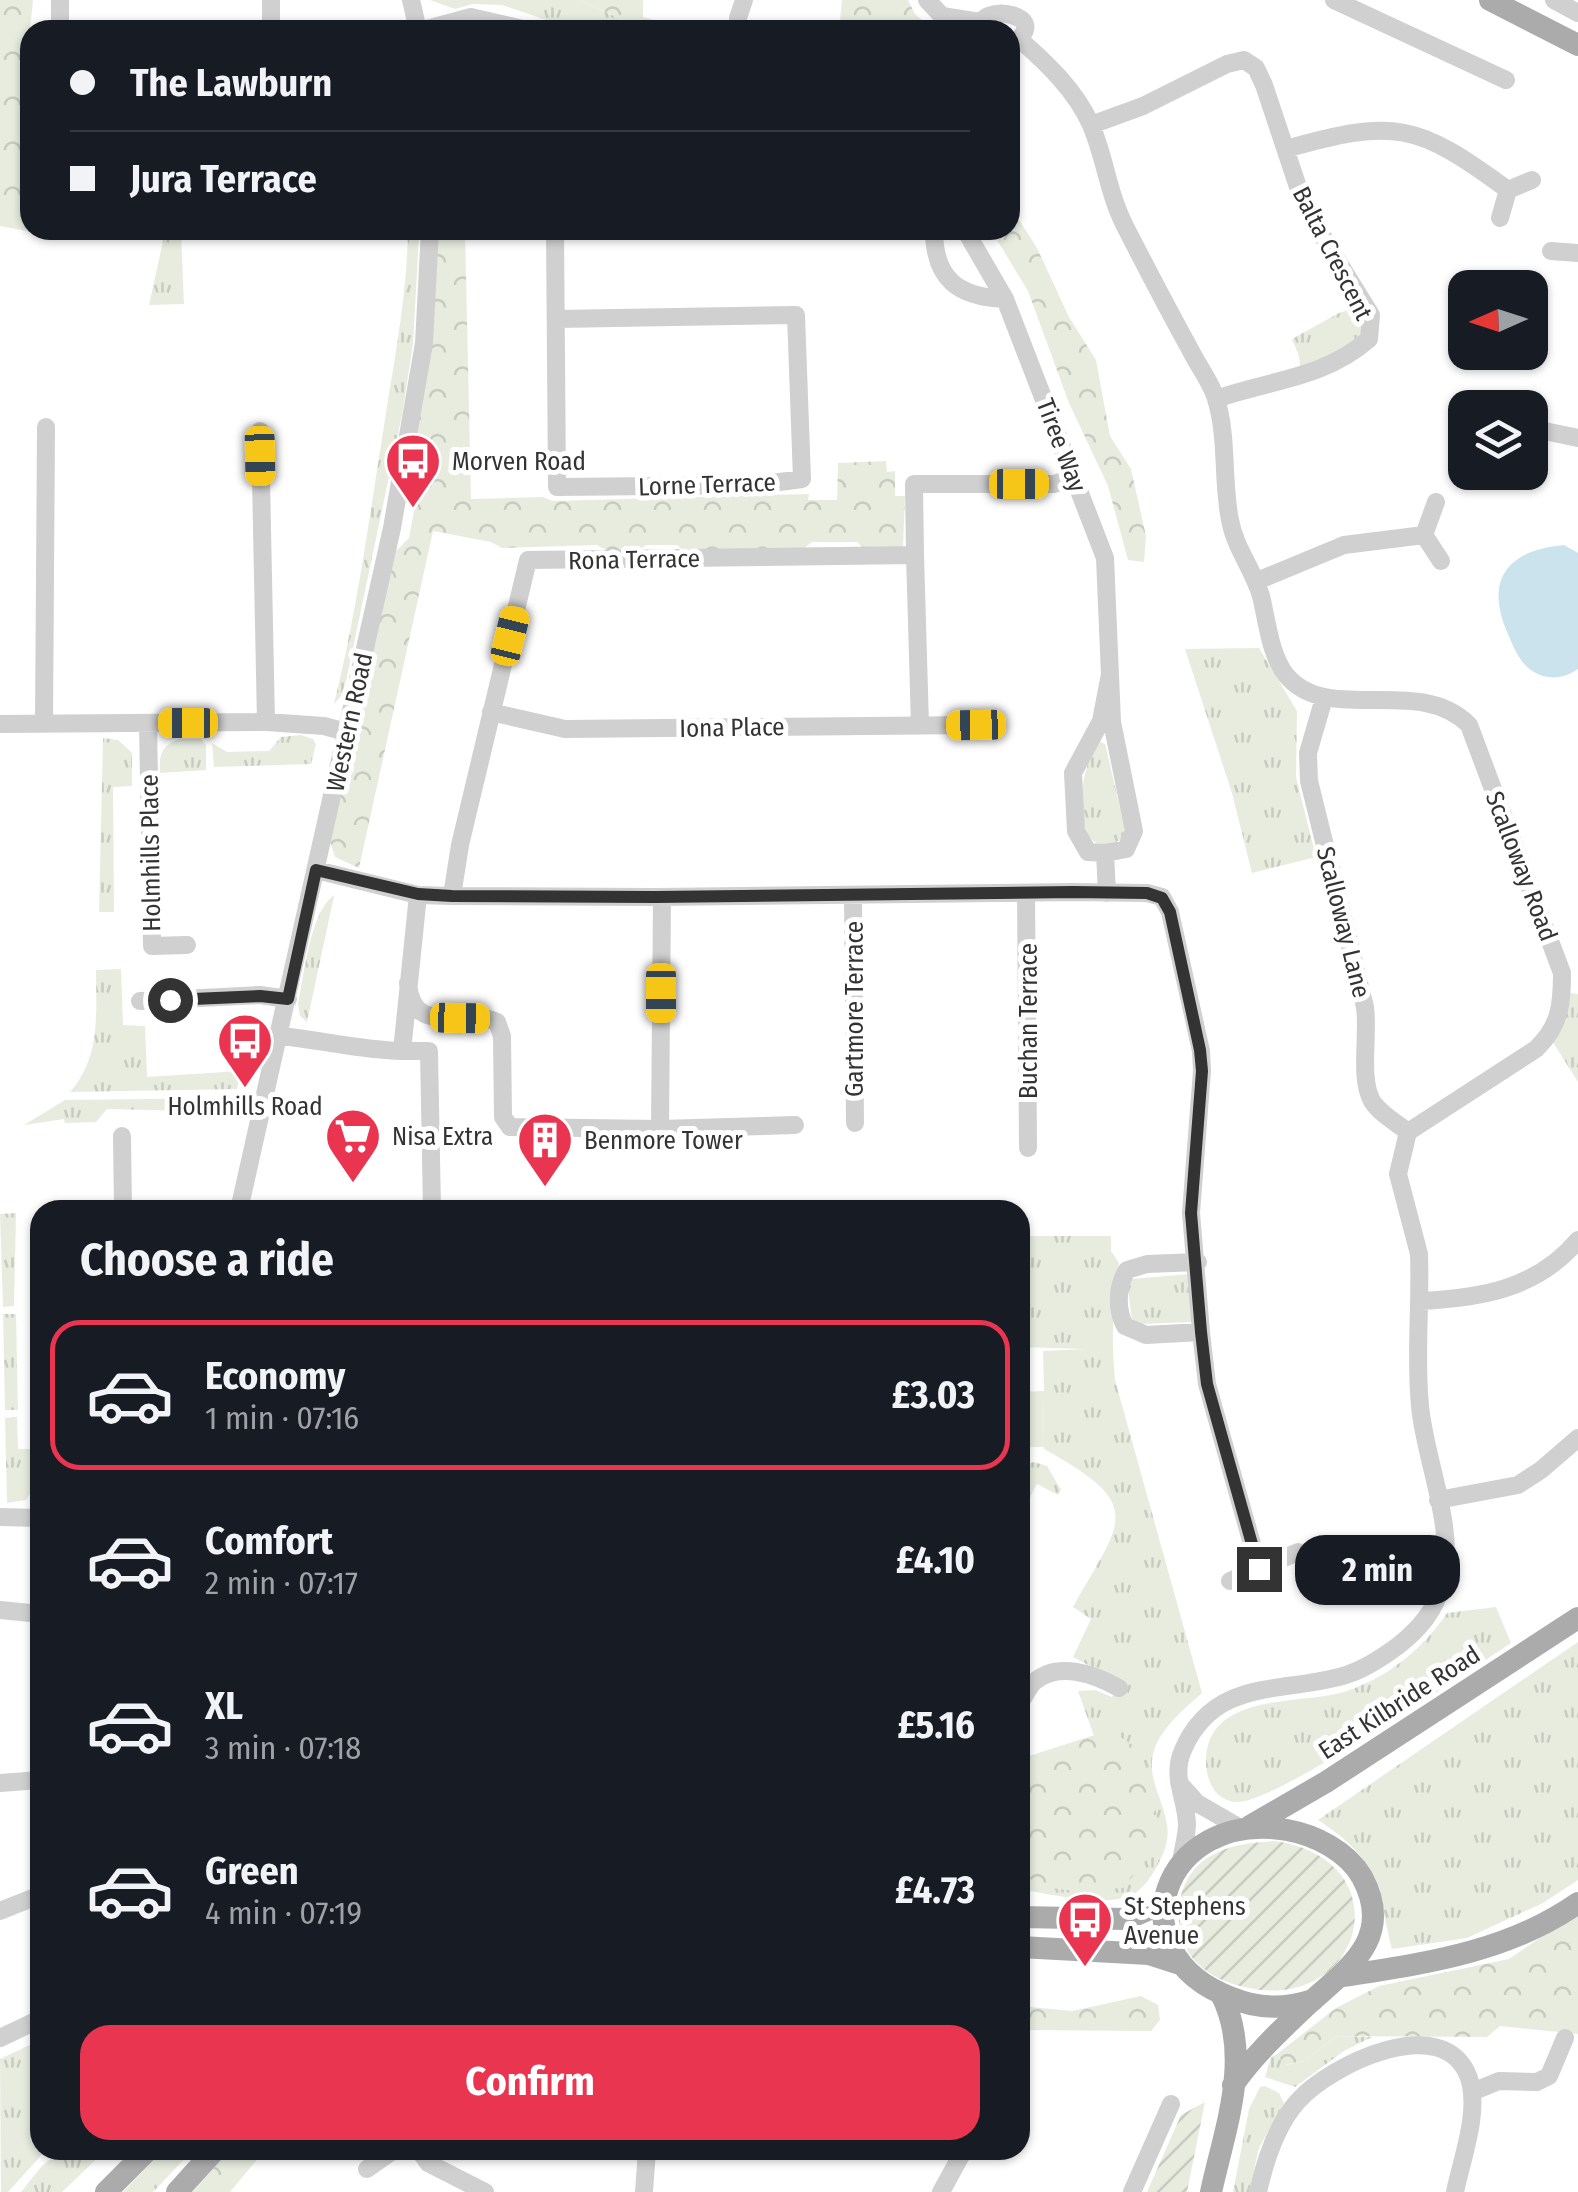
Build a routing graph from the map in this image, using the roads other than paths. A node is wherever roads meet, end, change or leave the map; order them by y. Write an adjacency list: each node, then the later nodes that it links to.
1 (927, 0): 9 (street)
2 (1334, 0): 14 (street)
3 (1490, 0): 12 (main road)
4 (1554, 0): 6 (street)
5 (1017, 2): 10 (street); 11 (street)
6 (1578, 13)
7 (459, 20): 8 (street)
8 (484, 20)
9 (948, 20)
10 (982, 20)
11 (1020, 33)
12 (1578, 45)
13 (1020, 46): 15 (street)
14 (1506, 80)
15 (1091, 126): 16 (street, Balta Crescent); 28 (street)
16 (1286, 149): 18 (street); 28 (street, Balta Crescent)
17 (1532, 180): 18 (street)
18 (1508, 190): 19 (street)
19 (1500, 218)
20 (429, 240): 48 (street, Western Road)
21 (555, 240): 27 (street, Lorne Terrace)
22 (935, 240): 26 (street)
23 (971, 240): 26 (street, Tiree Way)
24 (1551, 251): 25 (street)
25 (1578, 253)
26 (1005, 300): 33 (street, Tiree Way)
27 (556, 319): 27 (street, Lorne Terrace)
28 (1216, 399): 38 (street)
29 (46, 427): 45 (street)
30 (260, 431): 42 (street)
31 (1548, 432): 32 (street)
32 (1578, 438)
33 (1074, 477): 36 (street); 39 (street, Tiree Way)
34 (1436, 502): 35 (street)
35 (1424, 536): 37 (street); 38 (street)
36 (915, 555): 41 (street, Rona Terrace); 46 (street)
37 (1442, 561)
38 (1257, 582): 40 (street)
39 (1110, 674): 49 (street, Tiree Way); 49 (street, Tiree Way)
40 (1324, 698): 66 (street, Scalloway Lane); 66 (street, Scalloway Road)
41 (491, 712): 46 (street, Iona Place); 54 (street, Rona Terrace)
42 (266, 722): 43 (street); 48 (street)
43 (148, 723): 45 (street); 57 (street, Holmhills Place)
44 (0, 724): 45 (street)
45 (44, 724)
46 (920, 725): 47 (street, Iona Place)
47 (976, 725)
48 (346, 732): 50 (street, Western Road)
49 (1106, 853): 52 (street)
50 (316, 870): 53 (street); 59 (street, Western Road)
51 (1026, 893): 52 (street); 55 (street); 68 (street, Buchan Terrace)
52 (1107, 893): 73 (street)
53 (418, 894): 54 (street); 58 (street)
54 (452, 896): 56 (street)
55 (853, 896): 56 (street); 63 (street, Gartmore Terrace)
56 (662, 897): 65 (street)
57 (187, 945)
58 (408, 983): 62 (street); 65 (street)
59 (288, 999): 60 (street); 61 (street, Western Road)
60 (140, 1001)
61 (280, 1036): 62 (street); 70 (street, Western Road)
62 (402, 1051): 71 (street)
63 (855, 1123)
64 (795, 1125): 65 (street)
65 (660, 1129)
66 (1408, 1132): 74 (street)
67 (122, 1136): 69 (street)
68 (1028, 1148)
69 (123, 1200)
70 (241, 1200)
71 (432, 1200)
72 (1578, 1240): 74 (street)
73 (1198, 1262): 75 (street); 75 (street)
74 (1421, 1301): 77 (street)
75 (1201, 1332): 81 (street)
76 (1578, 1438): 77 (street)
77 (1438, 1500): 89 (street)
78 (0, 1517): 79 (street)
79 (30, 1518)
80 (1298, 1552): 81 (street)
81 (1259, 1569): 82 (street)
82 (1230, 1581)
83 (0, 1610): 84 (street)
84 (30, 1613)
85 (1578, 1618): 91 (main road, East Kilbride Road)
86 (1030, 1687): 87 (street)
87 (1119, 1688)
88 (30, 1781): 90 (street)
89 (1178, 1782): 91 (street); 92 (street)
90 (0, 1783)
91 (1244, 1828): 92 (main road); 100 (main road)
92 (1181, 1861): 94 (main road)
93 (30, 1898): 96 (street)
94 (1164, 1903): 97 (main road); 99 (main road)
95 (1578, 1903): 100 (main road)
96 (0, 1910)
97 (1030, 1917)
98 (1030, 1948): 99 (main road)
99 (1180, 1964): 101 (main road)
100 (1344, 1976): 102 (main road)
101 (1220, 1994): 102 (main road); 106 (main road)
102 (1313, 2000): 106 (main road)
103 (30, 2024): 104 (street)
104 (0, 2038)
105 (1565, 2038): 107 (street)
106 (1234, 2085): 122 (main road)
107 (1472, 2092): 123 (street); 124 (street)
108 (1171, 2104): 121 (street)
109 (138, 2160): 116 (main road)
110 (206, 2160): 117 (main road)
111 (379, 2160): 115 (street)
112 (426, 2160): 118 (street)
113 (646, 2160): 119 (street)
114 (959, 2160): 120 (street)
115 (366, 2169)
116 (106, 2192)
117 (177, 2192)
118 (485, 2192)
119 (644, 2192)
120 (941, 2192)
121 (1132, 2192)
122 (1211, 2192)
123 (1258, 2192)
124 (1456, 2192)

